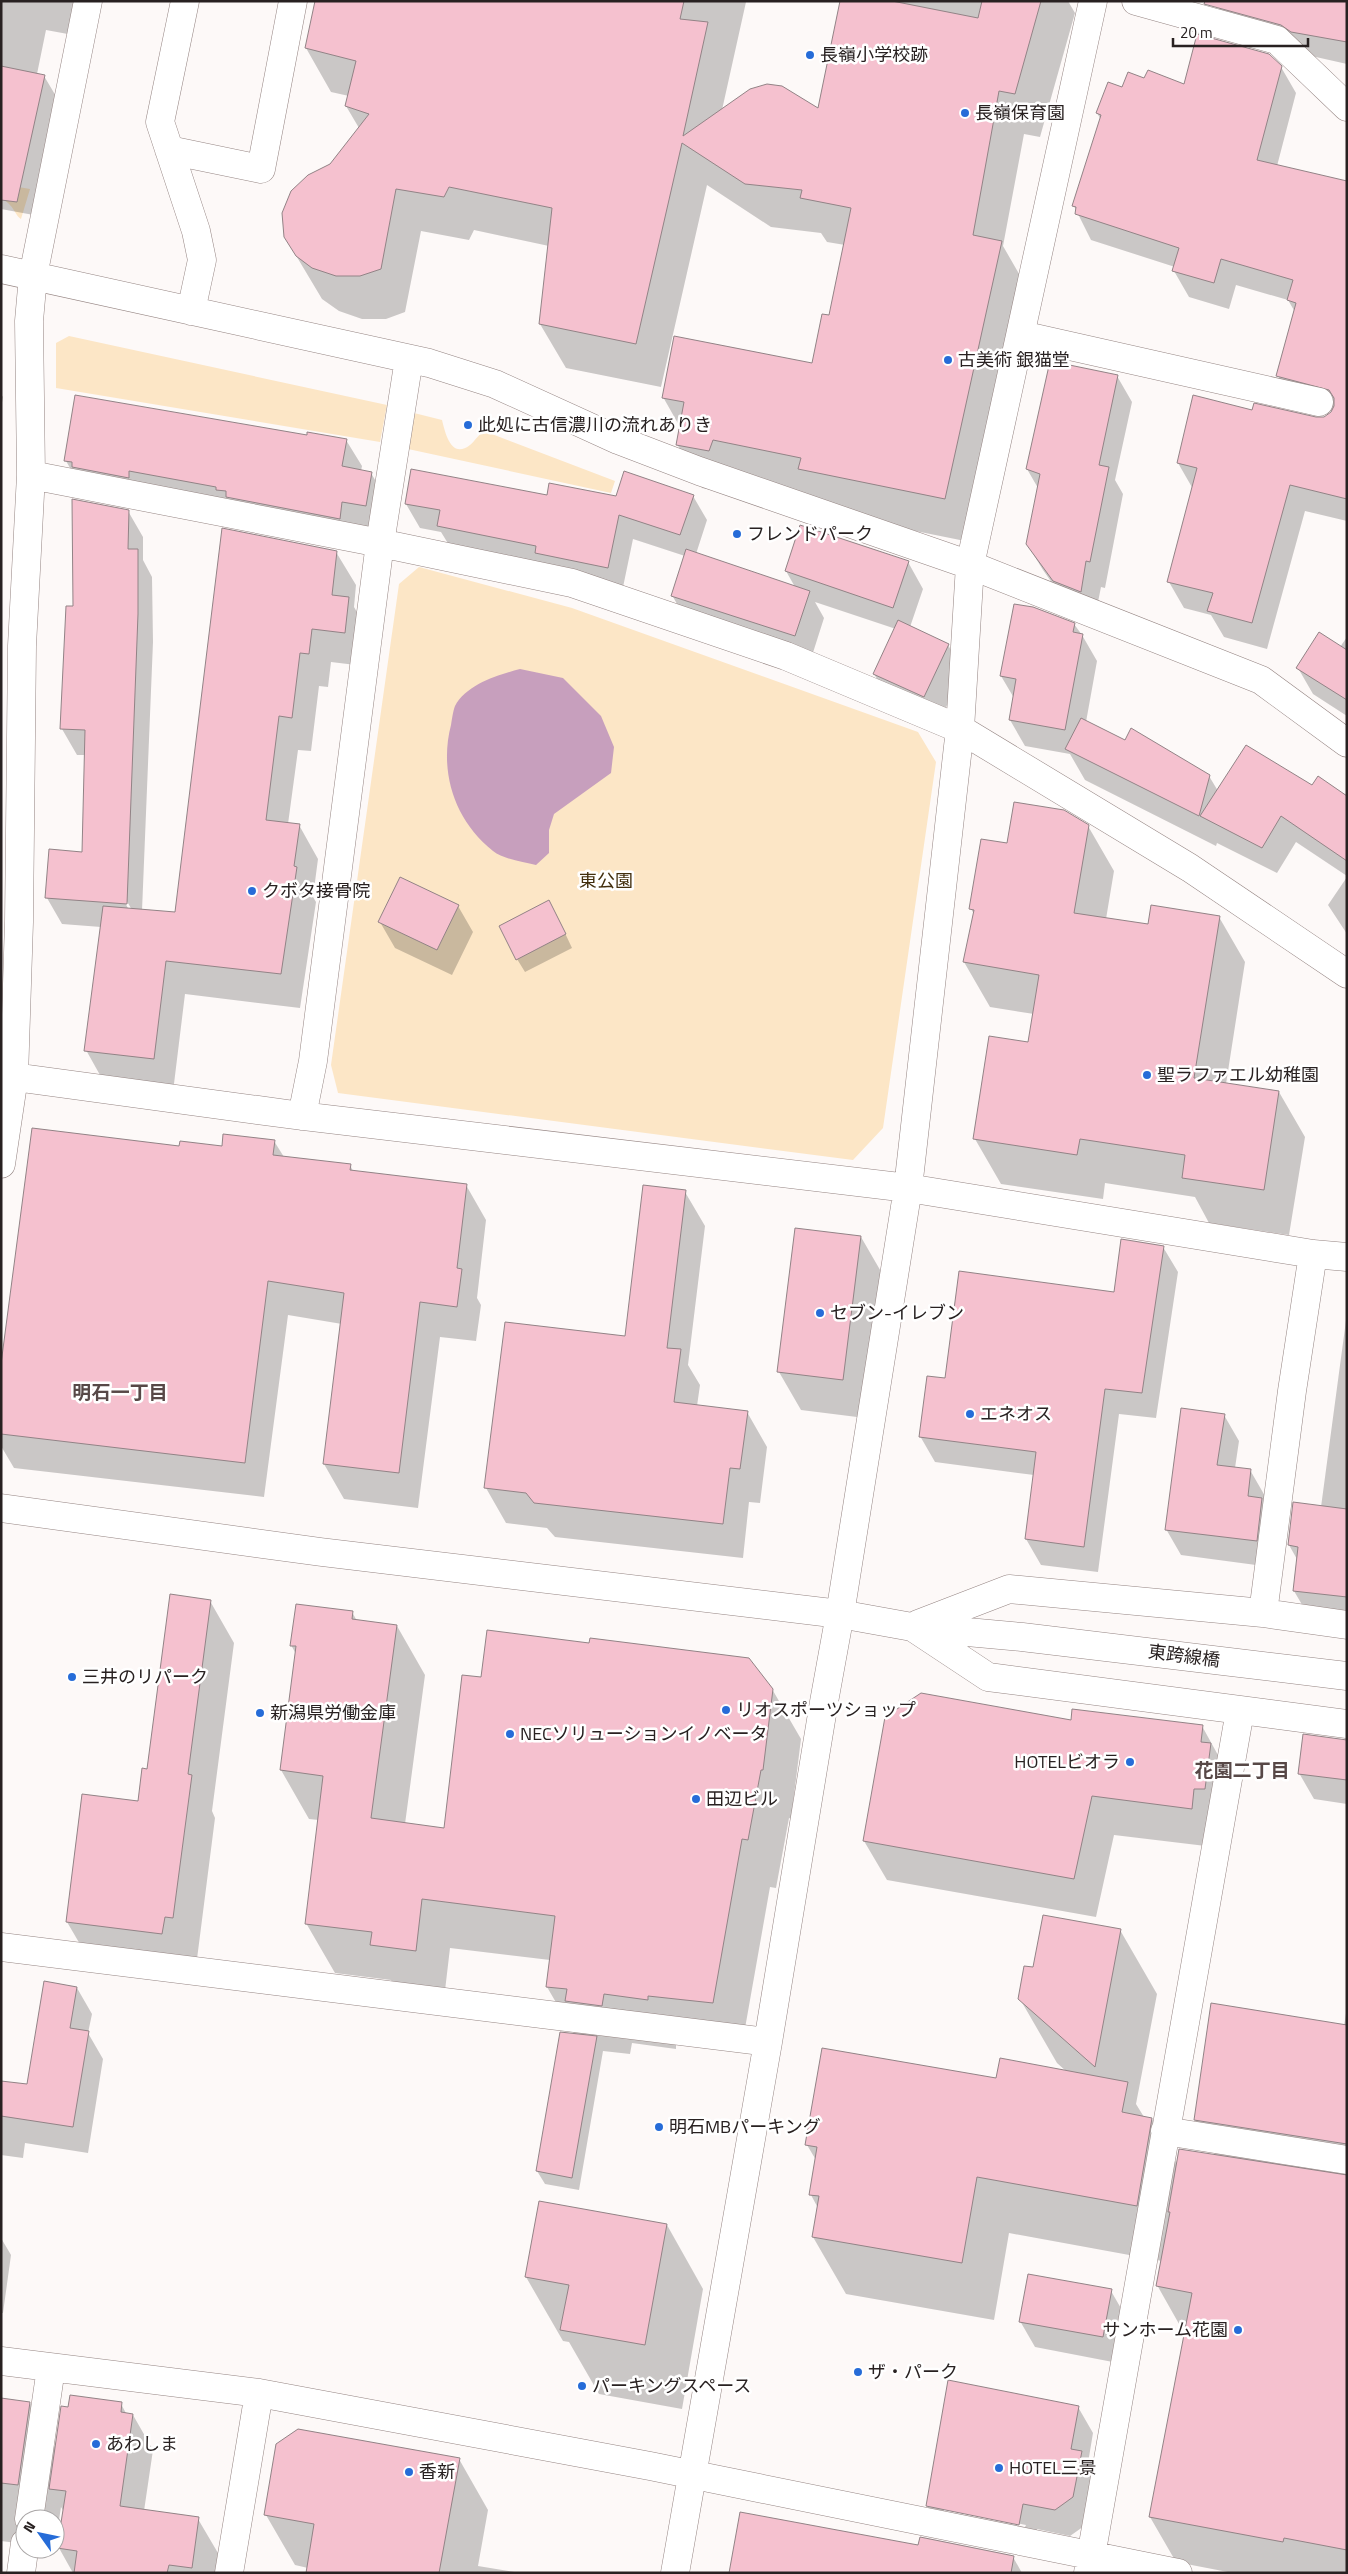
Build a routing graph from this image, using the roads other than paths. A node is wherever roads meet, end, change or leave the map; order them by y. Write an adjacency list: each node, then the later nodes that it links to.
1 (88, 1): 9 (street)
2 (185, 1): 7 (street)
3 (293, 1): 7 (street)
4 (1093, 1): 11 (street)
5 (1136, 1): 6 (street)
6 (1347, 107)
7 (169, 150): 10 (street)
8 (1, 269): 9 (street)
9 (33, 276): 10 (street); 14 (street)
10 (191, 311): 12 (street)
11 (1021, 335): 13 (street); 16 (street)
12 (409, 359): 15 (street); 16 (street)
13 (1319, 402)
14 (31, 475): 15 (street); 20 (street)
15 (380, 543): 17 (street); 21 (street)
16 (970, 565): 17 (street); 18 (street)
17 (960, 729): 19 (street); 23 (street)
18 (1347, 743)
19 (1347, 974)
20 (14, 1077): 21 (street); 22 (street)
21 (302, 1116): 23 (street)
22 (1, 1164)
23 (908, 1188): 24 (street); 28 (street)
24 (1313, 1254): 25 (street); 27 (street)
25 (1347, 1257)
26 (1, 1508): 28 (street, 東跨線橋)
27 (1263, 1613): 29 (street); 30 (street)
28 (840, 1614): 30 (street, 東跨線橋); 35 (street)
29 (1347, 1625)
30 (912, 1627): 31 (street, 東跨線橋); 32 (street)
31 (1347, 1676)
32 (1240, 1711): 33 (street); 36 (street)
33 (1347, 1724)
34 (1, 1948): 35 (street)
35 (768, 2042): 41 (street)
36 (1165, 2131): 37 (street); 44 (street)
37 (1347, 2160)
38 (1, 2361): 39 (street)
39 (51, 2368): 40 (street); 42 (street)
40 (259, 2393): 41 (street); 46 (street)
41 (692, 2475): 44 (street); 47 (street)
42 (30, 2509)
43 (22, 2559): 45 (street)
44 (1089, 2565): 48 (street)
45 (20, 2573)
46 (229, 2573)
47 (675, 2573)
48 (1178, 2573)

